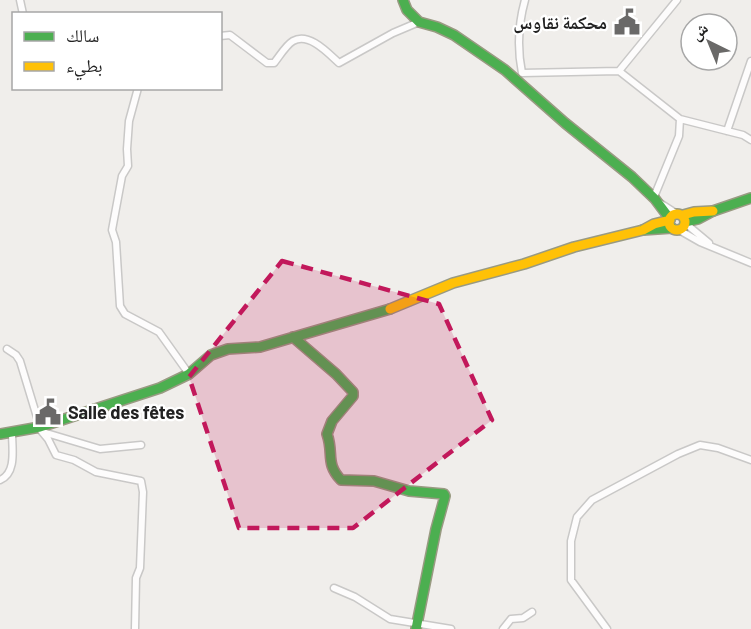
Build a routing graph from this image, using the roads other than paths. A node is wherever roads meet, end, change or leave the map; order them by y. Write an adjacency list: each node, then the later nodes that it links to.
1 (403, 0): 4 (street)
2 (525, 0): 8 (street)
3 (677, 0): 7 (street)
4 (419, 22): 5 (street); 8 (street)
5 (222, 36)
6 (751, 62): 11 (street)
7 (619, 71): 8 (street); 10 (street)
8 (522, 78): 14 (street)
9 (137, 90): 23 (street)
10 (680, 119): 11 (street); 14 (street)
11 (727, 131): 12 (street)
12 (751, 140)
13 (751, 198): 15 (street)
14 (655, 199): 17 (street)
15 (713, 211): 16 (street); 17 (street)
16 (698, 219): 17 (street); 18 (street)
17 (675, 221): 18 (street); 19 (street); 21 (street)
18 (695, 232): 19 (street)
19 (715, 246): 20 (street)
20 (751, 263)
21 (293, 338): 23 (street); 32 (street)
22 (7, 349): 24 (street)
23 (189, 374): 24 (street)
24 (40, 429): 25 (street); 27 (street); 33 (street)
25 (12, 433): 26 (street); 29 (street)
26 (0, 434)
27 (141, 445)
28 (751, 460): 36 (street)
29 (0, 480)
30 (334, 588): 32 (street)
31 (532, 612): 35 (street)
32 (417, 627): 34 (street)
33 (135, 629)
34 (451, 629)
35 (503, 629)
36 (607, 629)

